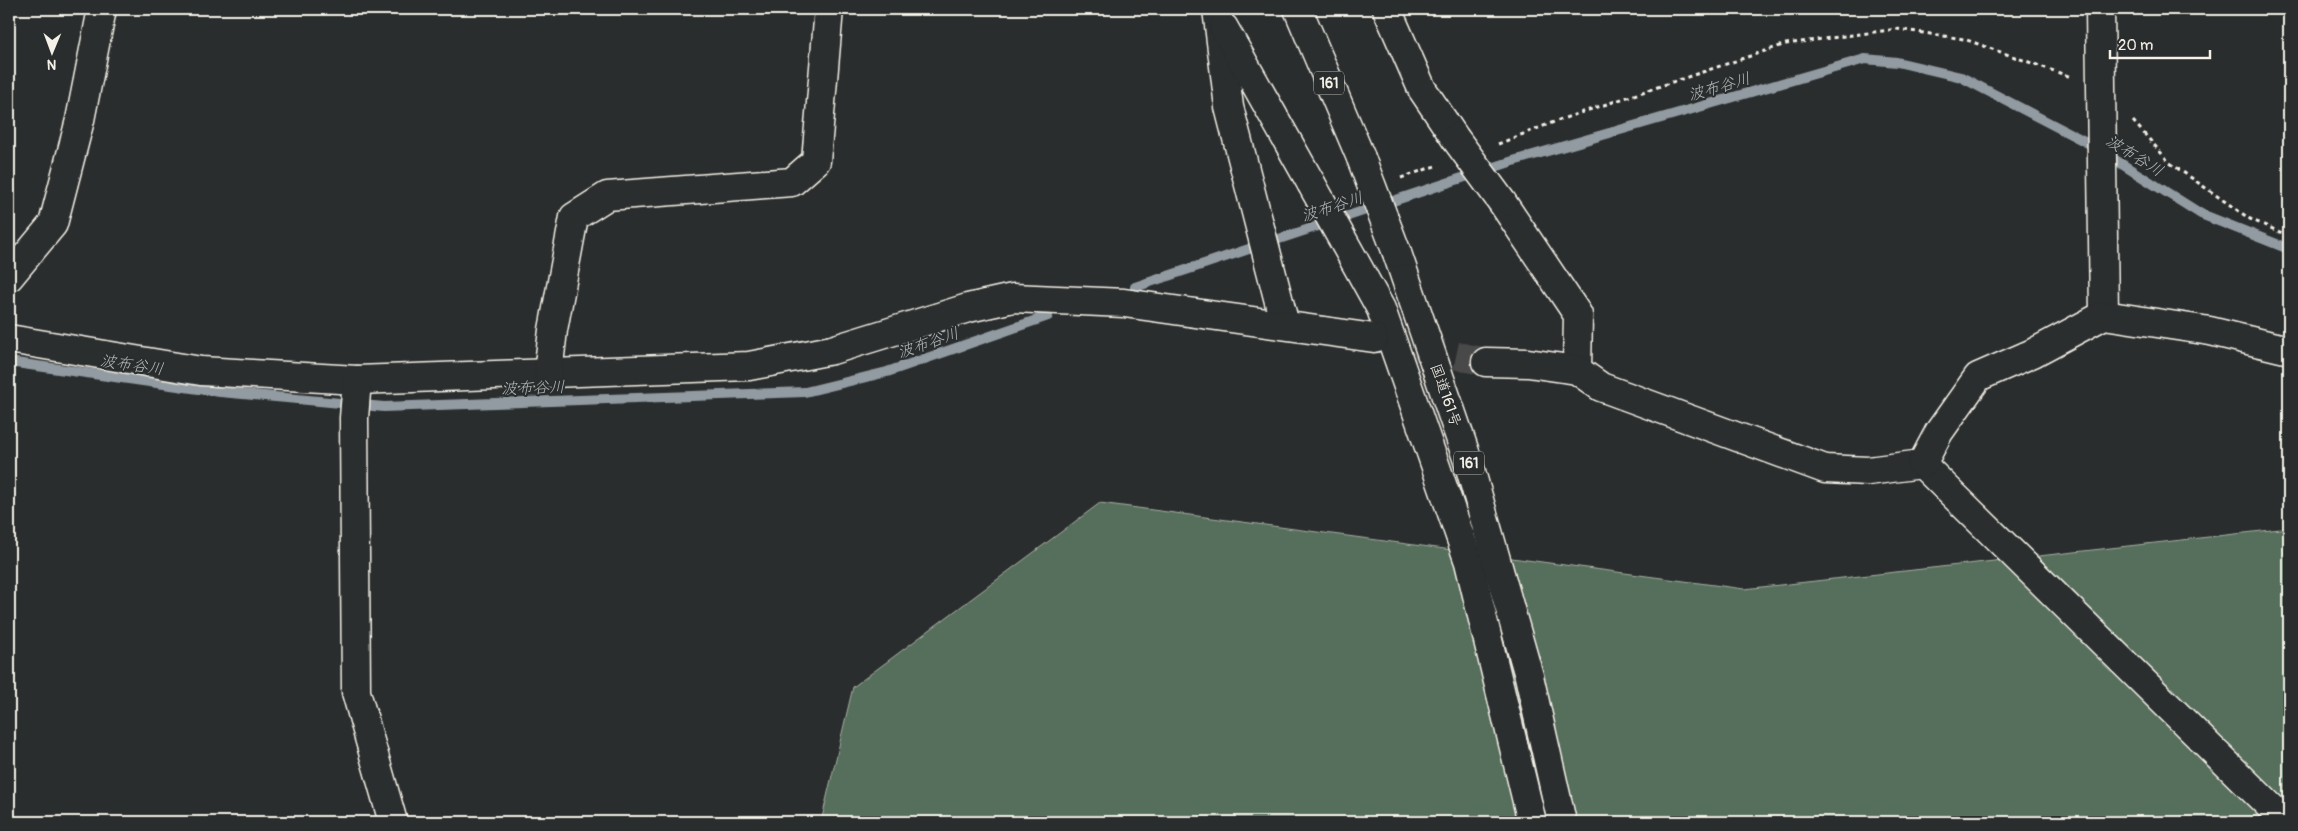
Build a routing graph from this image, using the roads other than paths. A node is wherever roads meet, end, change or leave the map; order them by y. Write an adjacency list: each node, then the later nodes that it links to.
1 (102, 9): 7 (main road)
2 (830, 9): 15 (main road)
3 (1298, 9): 20 (main road, 国道161号 / 161, bridge)
4 (1387, 9): 14 (main road, bridge)
5 (2100, 9): 8 (main road)
6 (1217, 13): 9 (main road); 19 (main road, bridge)
7 (9, 277)
8 (2104, 315): 12 (main road); 17 (main road)
9 (1286, 326): 10 (main road); 15 (main road)
10 (1374, 338)
11 (9, 339): 16 (main road)
12 (2289, 350)
13 (1486, 362): 14 (main road)
14 (1577, 370): 17 (main road)
15 (548, 373): 16 (main road)
16 (356, 397): 18 (main road)
17 (1922, 464): 21 (main road)
18 (393, 822)
19 (1532, 822)
20 (1562, 822)
21 (2286, 822)

